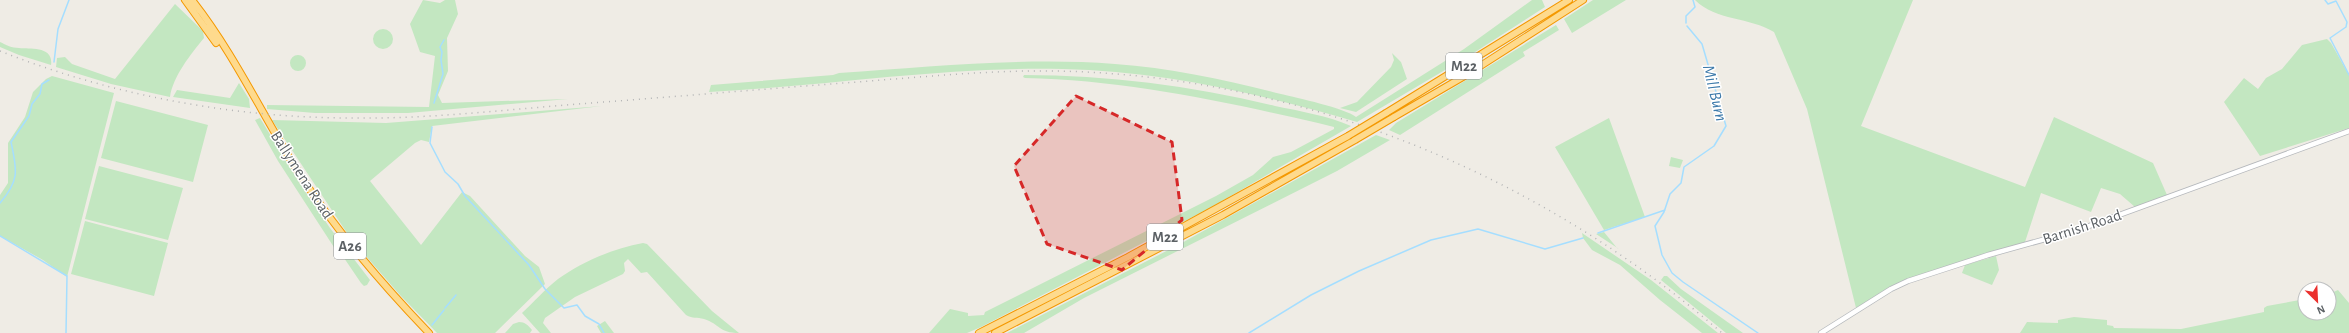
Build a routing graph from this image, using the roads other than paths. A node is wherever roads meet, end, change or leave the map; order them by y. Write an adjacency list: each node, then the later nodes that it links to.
1 (185, 0): 5 (highway, Ballymena Road / A26)
2 (192, 0): 5 (highway, Ballymena Road / A26)
3 (1583, 0): 9 (highway, M22, bridge)
4 (1566, 2): 8 (highway, M22, bridge)
5 (246, 85): 7 (highway, Ballymena Road / A26)
6 (2349, 131): 10 (street, Barnish Road)
7 (429, 333)
8 (979, 333)
9 (995, 333)
10 (1821, 333)

